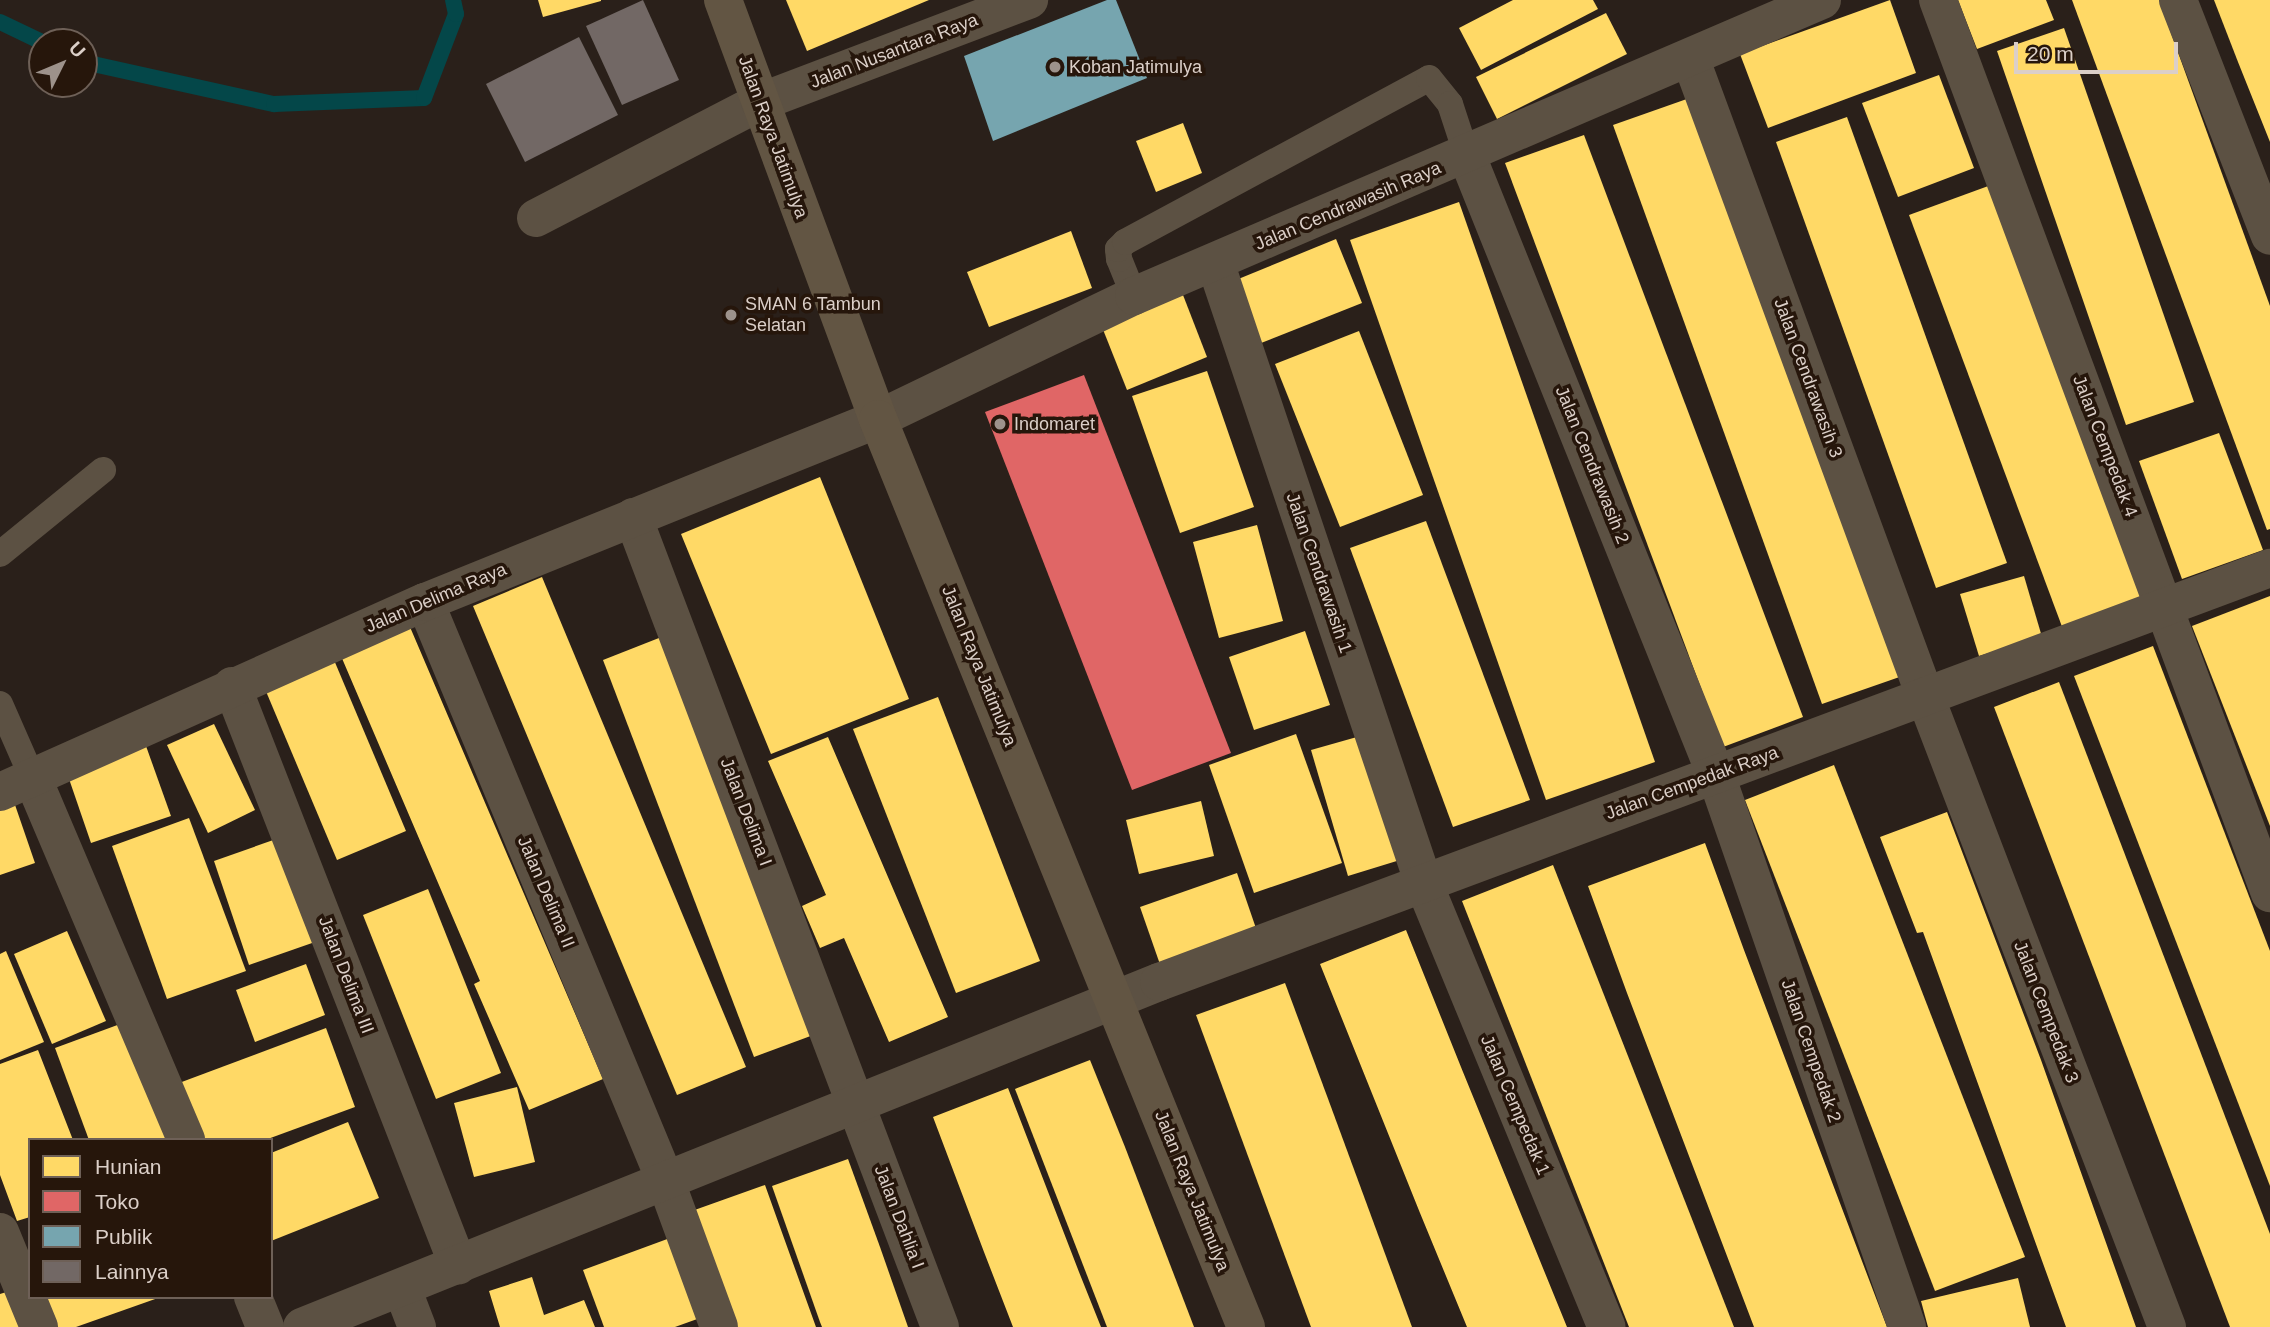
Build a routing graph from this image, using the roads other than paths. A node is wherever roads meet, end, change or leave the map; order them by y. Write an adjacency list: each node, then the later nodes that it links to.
1 (723, 0): 7 (main road, Jalan Raya Jatimulya)
2 (1029, 0): 7 (street, Jalan Nusantara Raya)
3 (1822, 0): 6 (street, Jalan Cendrawasih Raya)
4 (1938, 0): 19 (street, Jalan Cempedak 4)
5 (2178, 0): 10 (street)
6 (1691, 60): 8 (street, Jalan Cendrawasih Raya); 21 (street, Jalan Cendrawasih 3)
7 (760, 102): 9 (street, Jalan Nusantara Raya); 13 (main road, Jalan Raya Jatimulya)
8 (1467, 156): 11 (street, Jalan Cendrawasih Raya); 12 (lane); 23 (street, Jalan Cendrawasih 2)
9 (536, 218)
10 (2270, 236)
11 (1215, 262): 12 (street, Jalan Cendrawasih Raya); 25 (street, Jalan Cendrawasih 1)
12 (1133, 296): 13 (street, Jalan Cendrawasih Raya)
13 (878, 419): 15 (street, Jalan Delima Raya); 27 (main road, Jalan Raya Jatimulya)
14 (103, 470): 16 (lane)
15 (633, 517): 18 (street, Jalan Delima Raya); 28 (street, Jalan Delima I)
16 (0, 554)
17 (2270, 568): 19 (street, Jalan Cempedak Raya)
18 (425, 601): 20 (street, Jalan Delima Raya); 30 (street, Jalan Delima II)
19 (2165, 607): 21 (street, Jalan Cempedak Raya); 26 (street, Jalan Cempedak 4)
20 (232, 686): 24 (street, Jalan Delima Raya); 32 (street, Jalan Delima III)
21 (1925, 696): 23 (street, Jalan Cempedak Raya); 44 (street, Jalan Cempedak 3)
22 (0, 704): 24 (lane)
23 (1716, 775): 25 (street, Jalan Cempedak Raya); 43 (street, Jalan Cempedak 2)
24 (17, 785): 29 (street)
25 (1423, 884): 27 (street, Jalan Cempedak Raya); 42 (street, Jalan Cempedak 1)
26 (2270, 893)
27 (1115, 999): 28 (street, Jalan Cempedak Raya); 41 (main road, Jalan Raya Jatimulya)
28 (857, 1106): 30 (street, Jalan Cempedak Raya); 40 (street, Jalan Dahlia I)
29 (185, 1138)
30 (666, 1182): 32 (street, Jalan Cempedak Raya); 39 (street, Jalan Delima II)
31 (0, 1233): 35 (street)
32 (458, 1265): 33 (street, Jalan Cempedak Raya)
33 (402, 1288): 37 (street, Jalan Cempedak Raya); 38 (street)
34 (254, 1299): 36 (street)
35 (39, 1327)
36 (265, 1327)
37 (302, 1327)
38 (417, 1327)
39 (719, 1327)
40 (940, 1327)
41 (1246, 1327)
42 (1607, 1327)
43 (1907, 1327)
44 (2167, 1327)

